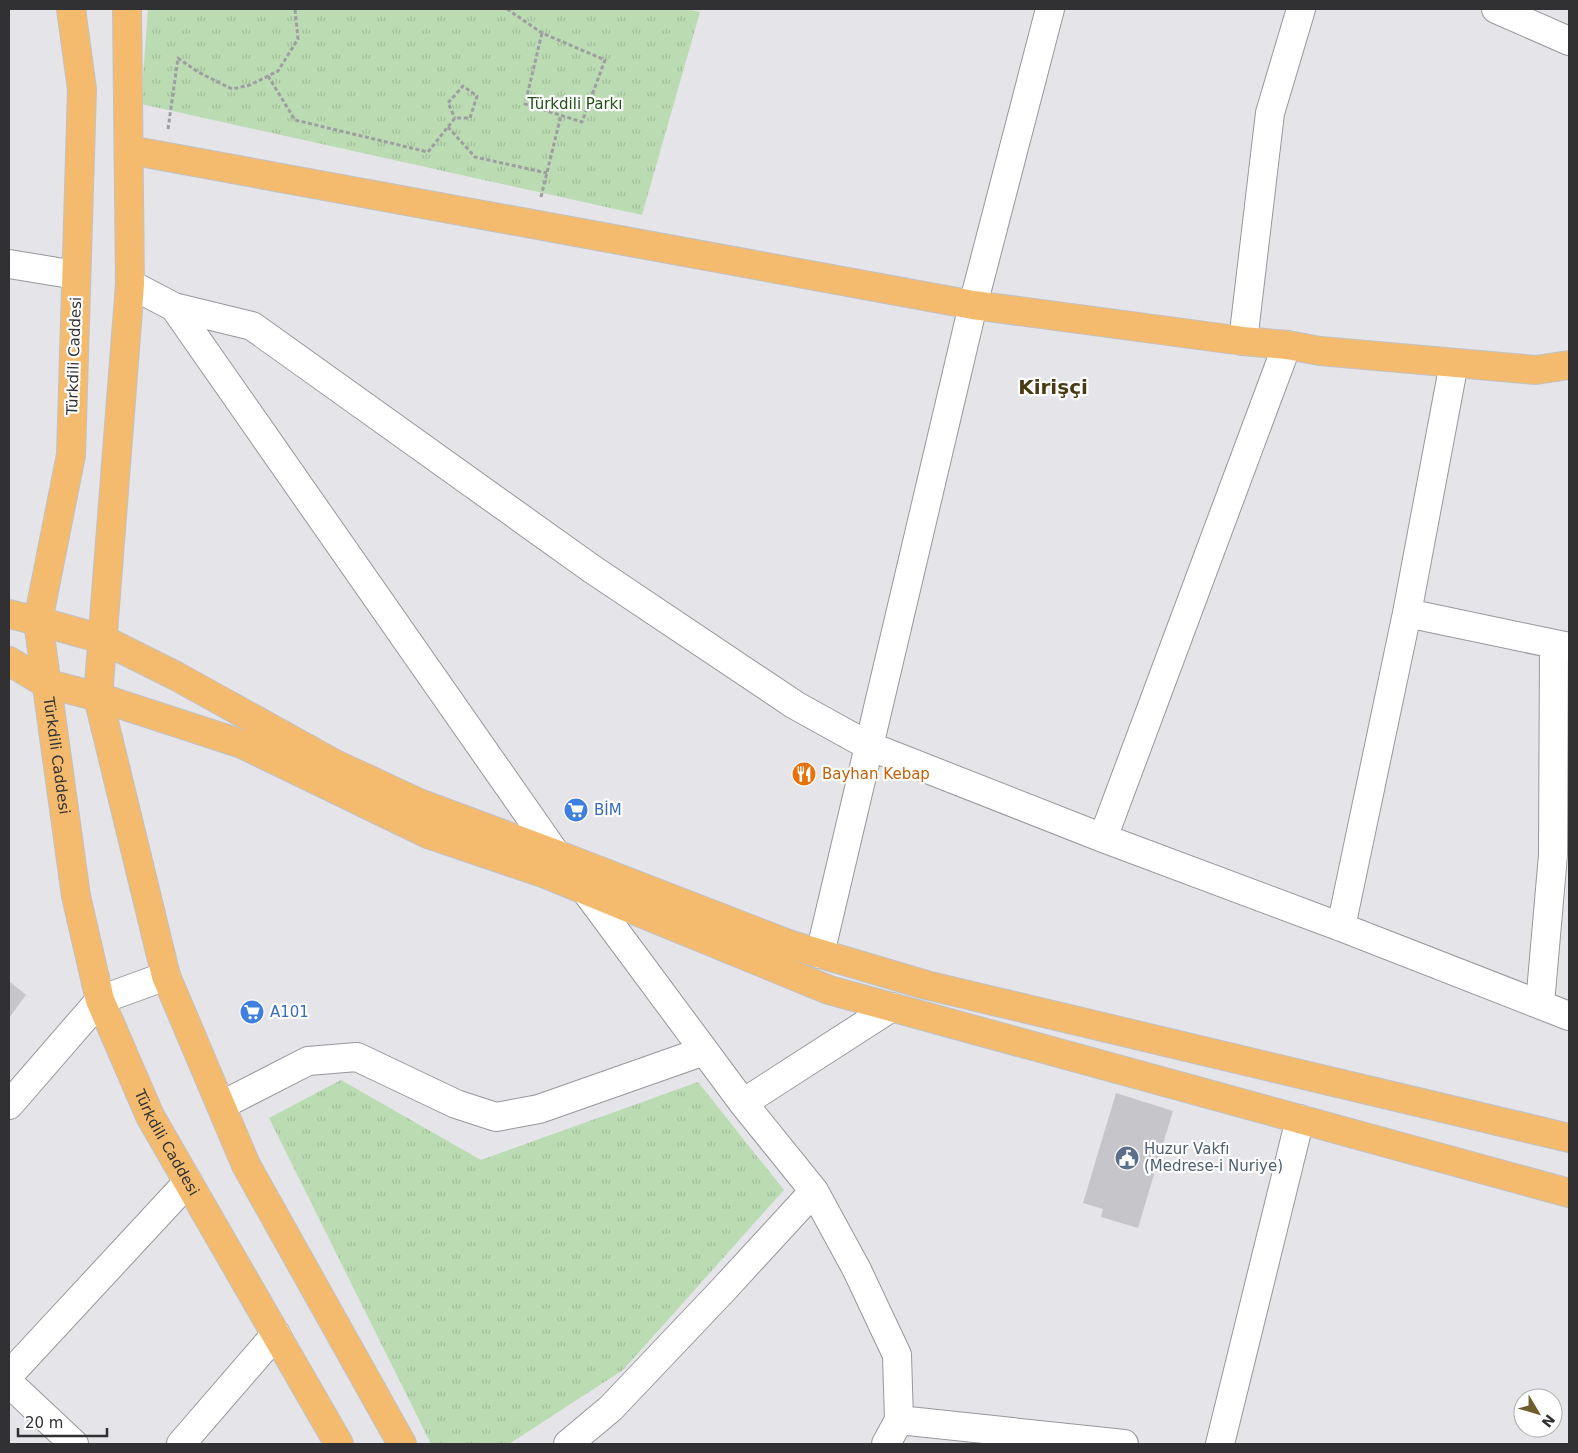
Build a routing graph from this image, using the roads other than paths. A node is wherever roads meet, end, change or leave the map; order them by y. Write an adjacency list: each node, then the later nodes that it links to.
1 (71, 9): 9 (main road, Türkdili Caddesi)
2 (127, 9): 7 (main road)
3 (1050, 9): 11 (street)
4 (1301, 9): 13 (street)
5 (1496, 9): 6 (street)
6 (1569, 41)
7 (128, 150): 10 (main road); 11 (main road)
8 (9, 264): 9 (street)
9 (76, 275): 19 (main road, Türkdili Caddesi)
10 (130, 284): 12 (street); 20 (main road)
11 (973, 305): 13 (main road); 25 (street)
12 (174, 307): 25 (street); 27 (street)
13 (1243, 341): 14 (main road)
14 (1287, 345): 15 (main road); 26 (street)
15 (1454, 363): 16 (main road); 17 (street)
16 (1569, 365)
17 (1407, 613): 21 (street); 29 (street)
18 (9, 614): 19 (main road)
19 (38, 620): 20 (main road); 23 (main road, Türkdili Caddesi)
20 (102, 639): 24 (main road); 27 (main road)
21 (1562, 646): 33 (street)
22 (9, 661): 23 (main road)
23 (45, 683): 24 (main road); 32 (main road, Türkdili Caddesi)
24 (98, 696): 28 (main road); 31 (main road)
25 (869, 746): 26 (street); 30 (street)
26 (1103, 838): 29 (street)
27 (556, 854): 30 (main road)
28 (585, 890): 34 (main road); 36 (street)
29 (1341, 927): 33 (street)
30 (820, 954): 41 (main road)
31 (166, 976): 32 (street); 39 (main road)
32 (100, 1000): 38 (street); 42 (main road, Türkdili Caddesi)
33 (1540, 1004): 35 (street)
34 (892, 1007): 37 (street); 40 (main road)
35 (1569, 1016)
36 (704, 1051): 37 (street); 39 (street)
37 (743, 1104): 43 (street)
38 (9, 1106)
39 (222, 1106): 52 (main road)
40 (1300, 1119): 44 (main road); 56 (street)
41 (1569, 1138)
42 (188, 1182): 45 (main road, Türkdili Caddesi); 46 (street)
43 (814, 1191): 48 (street); 53 (street)
44 (1569, 1193)
45 (276, 1334): 50 (street); 51 (main road, Türkdili Caddesi)
46 (9, 1375)
47 (9, 1384): 49 (street)
48 (900, 1420): 54 (street); 55 (street)
49 (74, 1444)
50 (181, 1444)
51 (339, 1444)
52 (402, 1444)
53 (568, 1444)
54 (886, 1444)
55 (1124, 1444)
56 (1220, 1444)

